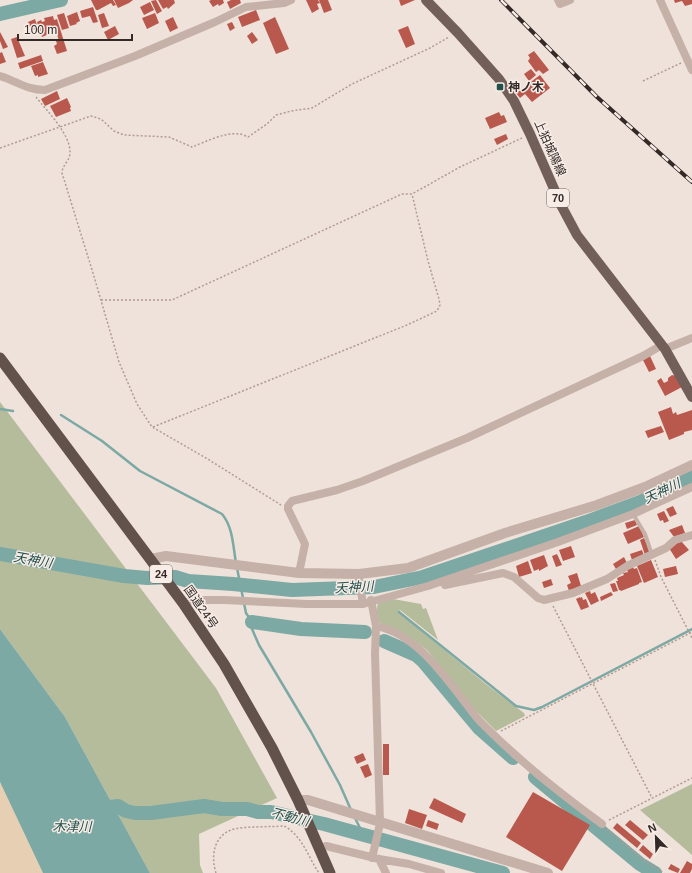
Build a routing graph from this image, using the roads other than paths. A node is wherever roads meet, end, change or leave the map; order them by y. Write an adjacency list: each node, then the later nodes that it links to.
1 (291, 0): 7 (street)
2 (426, 0): 9 (main road, 上狛城陽線 / 70)
3 (558, 0): 4 (street)
4 (570, 0)
5 (660, 0): 6 (street)
6 (692, 70)
7 (0, 76)
8 (692, 338): 9 (street)
9 (663, 347): 11 (main road, 上狛城陽線 / 70); 18 (street)
10 (0, 358): 17 (highway, 国道24号 / 24)
11 (692, 397)
12 (692, 466): 19 (street)
13 (692, 487): 14 (street)
14 (633, 514): 16 (lane); 20 (street)
15 (692, 535): 16 (street)
16 (652, 555): 20 (street)
17 (151, 559): 18 (street); 23 (highway, 国道24号 / 24)
18 (299, 573): 19 (street)
19 (359, 576): 22 (street)
20 (428, 586): 21 (street)
21 (371, 600): 22 (street); 24 (street)
22 (362, 602): 23 (street)
23 (183, 603): 25 (highway, 国道24号 / 24)
24 (376, 626): 26 (street); 27 (street)
25 (299, 802): 27 (street); 28 (highway, 国道24号 / 24)
26 (602, 824)
27 (380, 825): 29 (street); 33 (street)
28 (317, 843): 29 (street); 30 (highway, 国道24号 / 24)
29 (375, 856): 31 (street); 32 (street)
30 (330, 873)
31 (386, 873)
32 (442, 873)
33 (548, 873)

